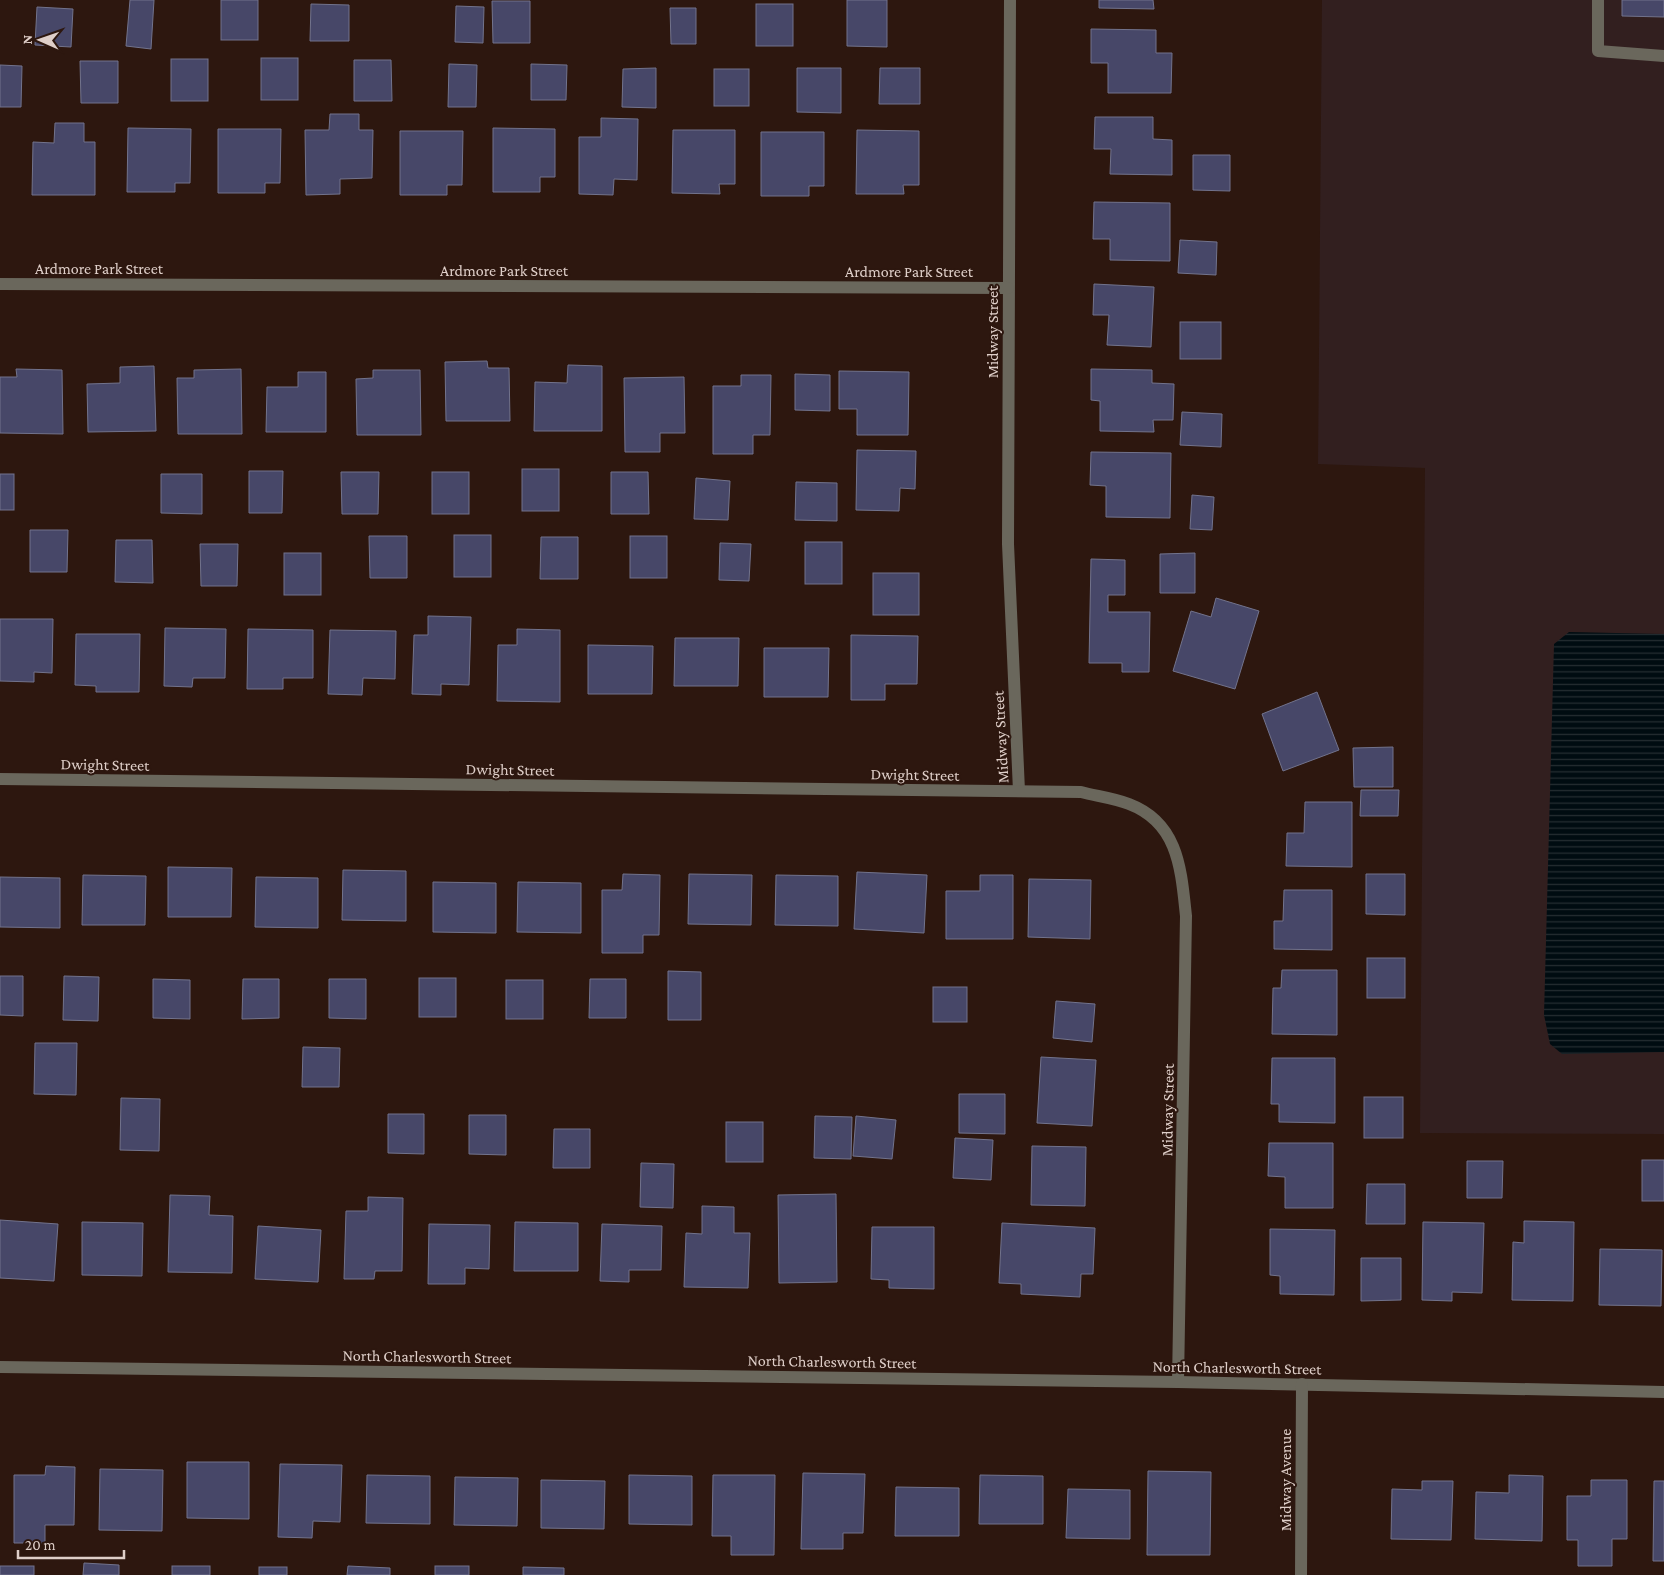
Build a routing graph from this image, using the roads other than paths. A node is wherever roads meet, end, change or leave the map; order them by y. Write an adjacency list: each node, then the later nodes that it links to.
1 (1010, 0): 5 (street, Midway Street)
2 (1598, 0): 3 (street)
3 (1664, 56)
4 (0, 284): 5 (street, Ardmore Park Street)
5 (1008, 288): 7 (street, Midway Street)
6 (0, 779): 7 (street, Dwight Street)
7 (1019, 791): 9 (street, Midway Street)
8 (0, 1367): 9 (street, North Charlesworth Street)
9 (1178, 1382): 10 (street, North Charlesworth Street)
10 (1302, 1384): 11 (street, North Charlesworth Street); 12 (street, Midway Avenue)
11 (1664, 1392)
12 (1301, 1575)

